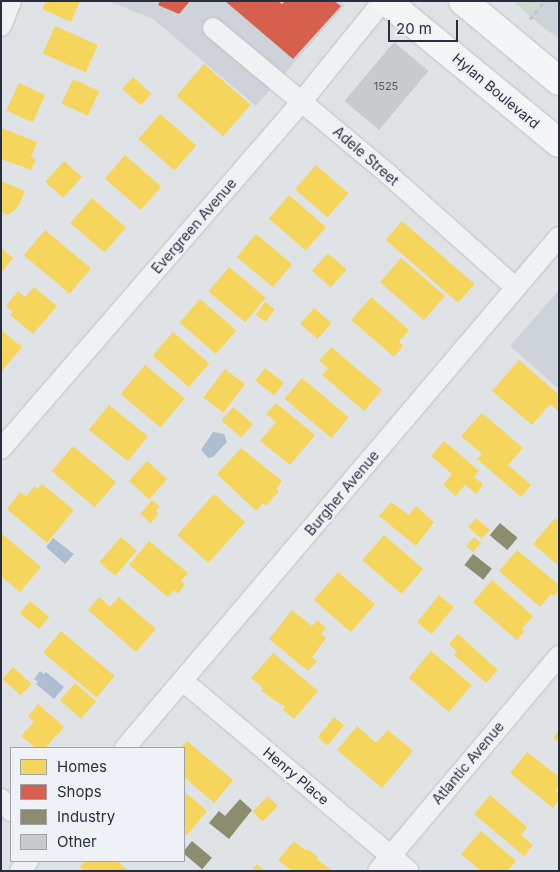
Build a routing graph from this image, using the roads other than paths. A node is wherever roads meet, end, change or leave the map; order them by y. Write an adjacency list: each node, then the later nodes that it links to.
1 (11, 1): 4 (street)
2 (385, 1): 7 (street, Evergreen Avenue); 8 (main road, Hylan Boulevard)
3 (463, 1): 6 (main road)
4 (1, 26)
5 (213, 28): 7 (street, Adele Street)
6 (559, 81)
7 (302, 101): 10 (street, Adele Street); 11 (street, Evergreen Avenue)
8 (559, 143)
9 (559, 237): 10 (street, Burgher Avenue)
10 (516, 288): 13 (street, Burgher Avenue)
11 (1, 449)
12 (559, 656): 17 (street, Atlantic Avenue)
13 (183, 681): 14 (street, Burgher Avenue); 17 (street, Henry Place)
14 (126, 747)
15 (1, 799): 16 (street)
16 (10, 811)
17 (384, 863): 18 (street, Henry Place)
18 (408, 871)

